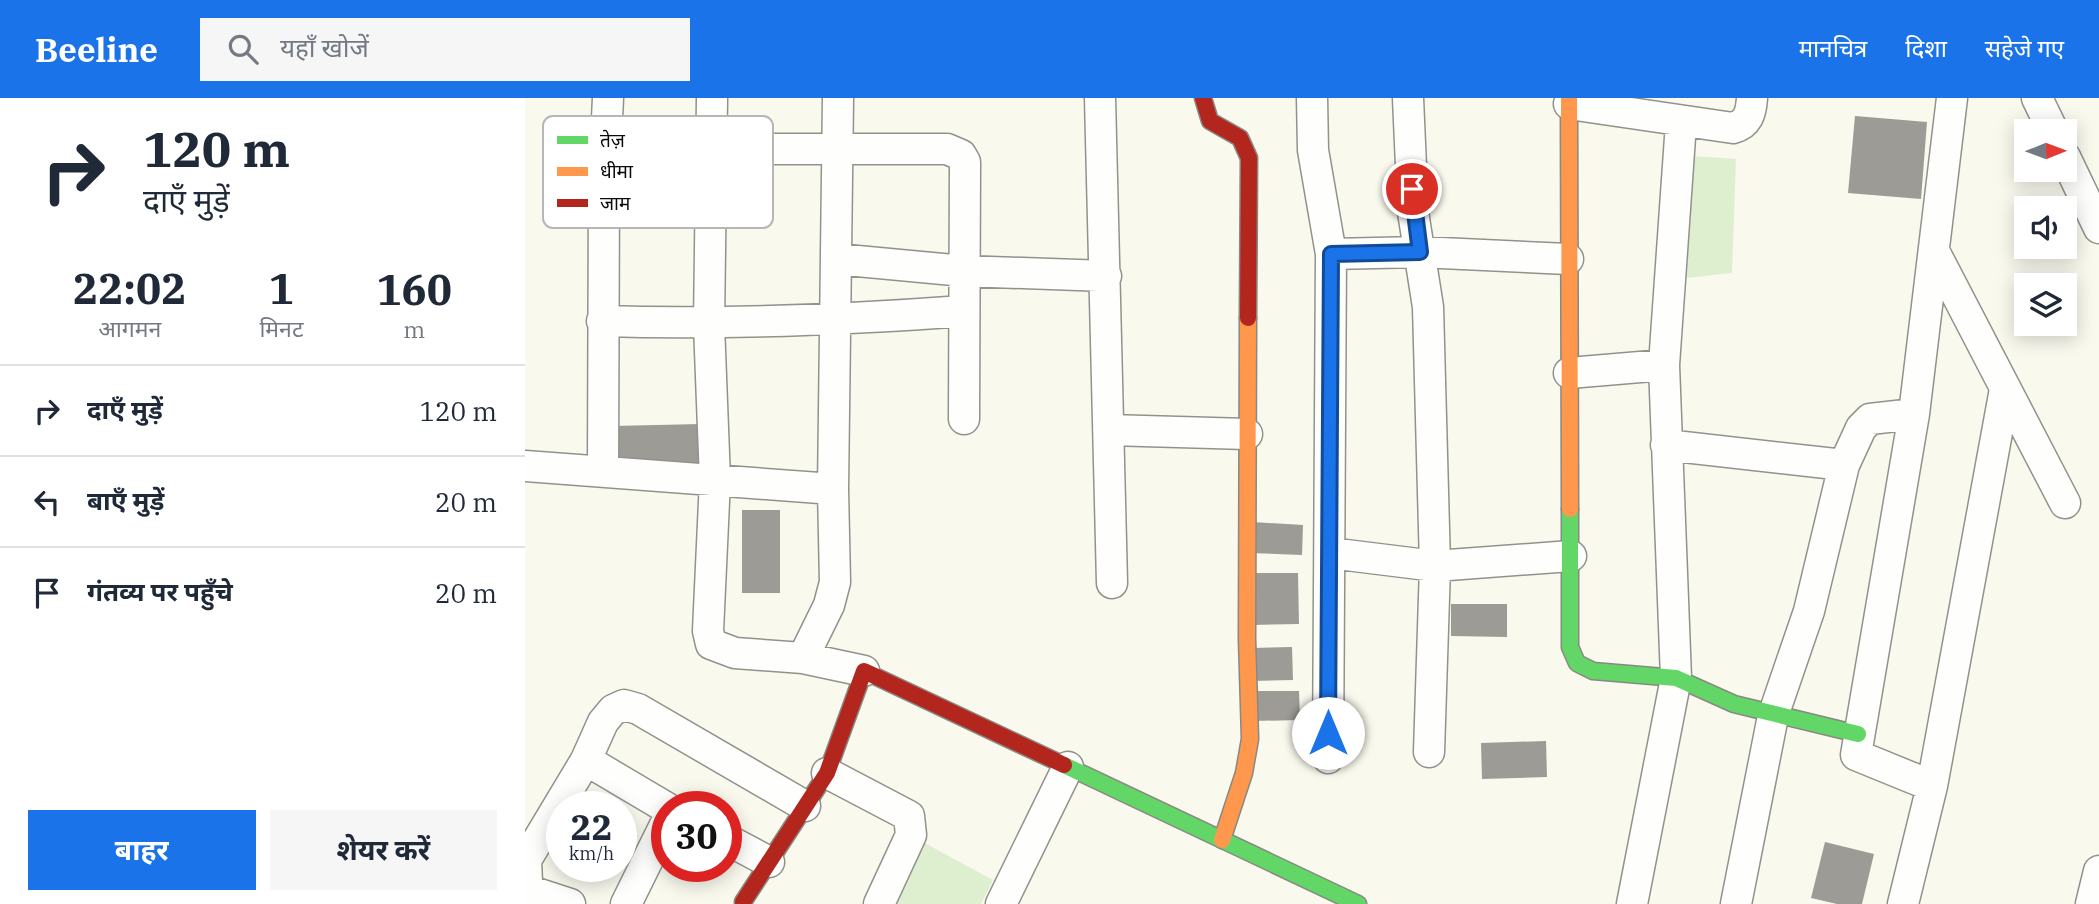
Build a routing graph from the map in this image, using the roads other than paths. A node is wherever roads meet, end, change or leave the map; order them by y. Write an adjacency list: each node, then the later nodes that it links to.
1 (608, 98): 12 (street)
2 (712, 98): 13 (street)
3 (838, 98): 17 (street)
4 (1100, 98): 28 (street)
5 (1203, 98): 39 (street)
6 (1312, 98): 24 (street)
7 (1408, 98): 23 (street)
8 (1752, 98): 15 (street)
9 (1952, 98): 22 (street)
10 (2037, 98): 14 (street)
11 (1569, 101): 15 (street); 26 (street)
12 (608, 116)
13 (712, 116)
14 (2047, 119)
15 (1681, 122): 33 (street)
16 (773, 149): 17 (street)
17 (837, 150): 25 (street); 27 (street)
18 (2077, 182): 21 (street)
19 (605, 228): 31 (street)
20 (711, 228): 32 (street)
21 (2099, 228)
22 (1934, 251): 35 (street); 36 (street)
23 (1420, 252): 24 (street); 26 (street); 49 (street)
24 (1331, 254): 47 (street)
25 (836, 259): 27 (street); 30 (street)
26 (1568, 259): 34 (street)
27 (964, 271): 28 (street); 29 (street)
28 (1106, 276): 38 (street)
29 (963, 311): 30 (street); 37 (street)
30 (835, 320): 32 (street); 45 (street)
31 (602, 321): 32 (street); 43 (street)
32 (709, 325): 44 (street)
33 (1664, 365): 34 (street); 40 (street)
34 (1569, 373): 48 (street)
35 (2005, 389): 46 (street); 61 (street)
36 (1914, 414): 41 (street); 55 (street)
37 (964, 419)
38 (1109, 430): 39 (street); 50 (street)
39 (1247, 434): 64 (street)
40 (1666, 445): 41 (street); 53 (street)
41 (1844, 465): 54 (street)
42 (525, 466): 43 (street)
43 (603, 471): 44 (street)
44 (715, 480): 45 (street); 51 (street)
45 (833, 489): 51 (street)
46 (2065, 503)
47 (1329, 553): 49 (street); 57 (street)
48 (1571, 556): 49 (street); 53 (street)
49 (1435, 566): 56 (street)
50 (1112, 583)
51 (803, 658): 52 (street)
52 (865, 671): 59 (street); 60 (street)
53 (1677, 678): 54 (street); 77 (street)
54 (1773, 716): 55 (street); 78 (street)
55 (1859, 734): 61 (street)
56 (1429, 752)
57 (1328, 758)
58 (586, 760): 62 (street); 63 (street); 67 (street)
59 (1068, 767): 64 (street); 75 (street)
60 (827, 774): 63 (street); 74 (street)
61 (1932, 786): 79 (street)
62 (651, 799)
63 (806, 806): 68 (street)
64 (1222, 840): 76 (street)
65 (742, 848): 68 (street)
66 (651, 853): 73 (street)
67 (525, 860): 70 (street)
68 (769, 862): 71 (street)
69 (2099, 871): 80 (street)
70 (527, 897): 72 (street)
71 (743, 902)
72 (570, 904)
73 (626, 904)
74 (879, 904)
75 (1001, 904)
76 (1358, 904)
77 (1632, 904)
78 (1736, 904)
79 (1903, 904)
80 (2091, 904)

